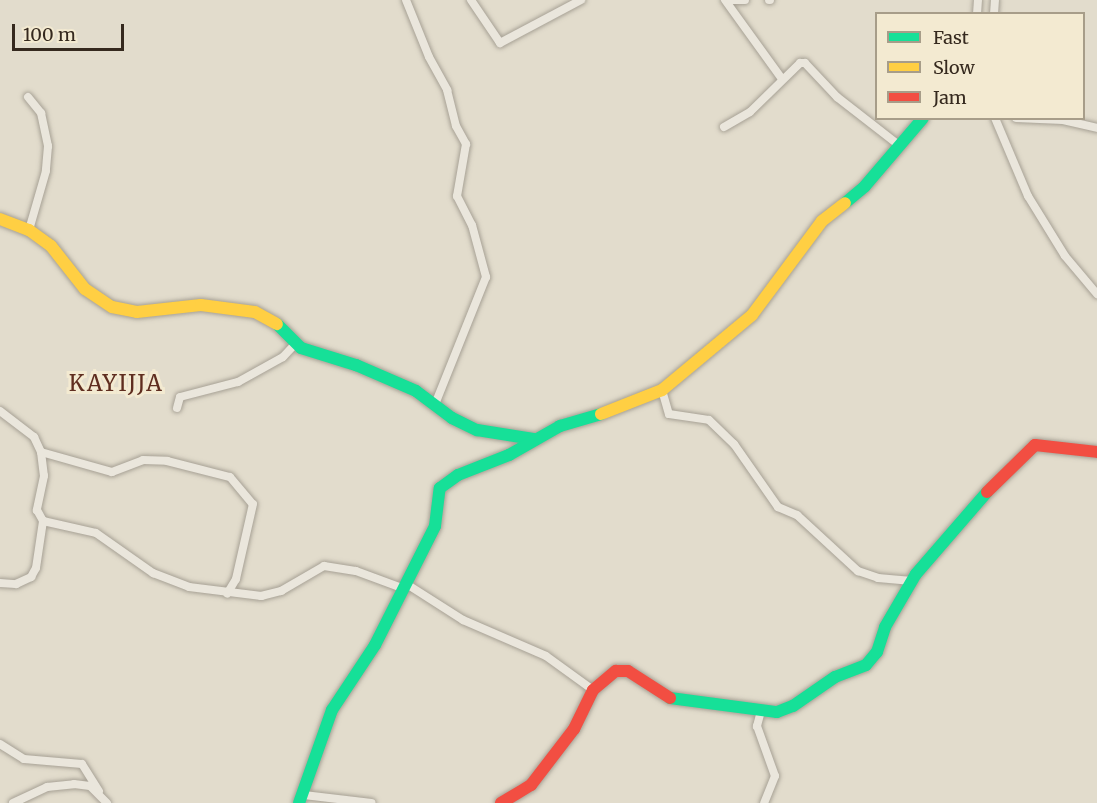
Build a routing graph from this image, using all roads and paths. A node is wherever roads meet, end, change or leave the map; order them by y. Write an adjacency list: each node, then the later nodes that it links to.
1 (406, 0): 20 (street)
2 (471, 0): 3 (street)
3 (581, 0)
4 (725, 0): 7 (street)
5 (731, 0): 6 (street)
6 (745, 0)
7 (782, 79): 12 (street); 14 (street)
8 (28, 97): 16 (street)
9 (922, 120): 14 (street)
10 (996, 120): 17 (street)
11 (1063, 120): 13 (street)
12 (724, 128)
13 (1097, 128)
14 (900, 146): 19 (street)
15 (0, 219): 16 (street)
16 (29, 230): 18 (street)
17 (1097, 294)
18 (296, 343): 20 (street); 21 (street)
19 (662, 390): 23 (street); 27 (street)
20 (436, 402): 23 (street)
21 (177, 408)
22 (0, 411): 24 (street)
23 (533, 439): 29 (street)
24 (41, 452): 26 (street); 30 (street)
25 (1097, 452): 27 (street)
26 (43, 521): 28 (street); 30 (street)
27 (912, 581): 32 (street)
28 (0, 583)
29 (404, 585): 30 (street); 31 (street); 35 (street)
30 (227, 594)
31 (592, 690): 32 (street); 39 (street)
32 (760, 711): 40 (street)
33 (0, 744): 34 (street)
34 (99, 791): 36 (street); 37 (street)
35 (302, 799): 38 (street)
36 (13, 803)
37 (107, 803)
38 (372, 803)
39 (501, 803)
40 (764, 803)

